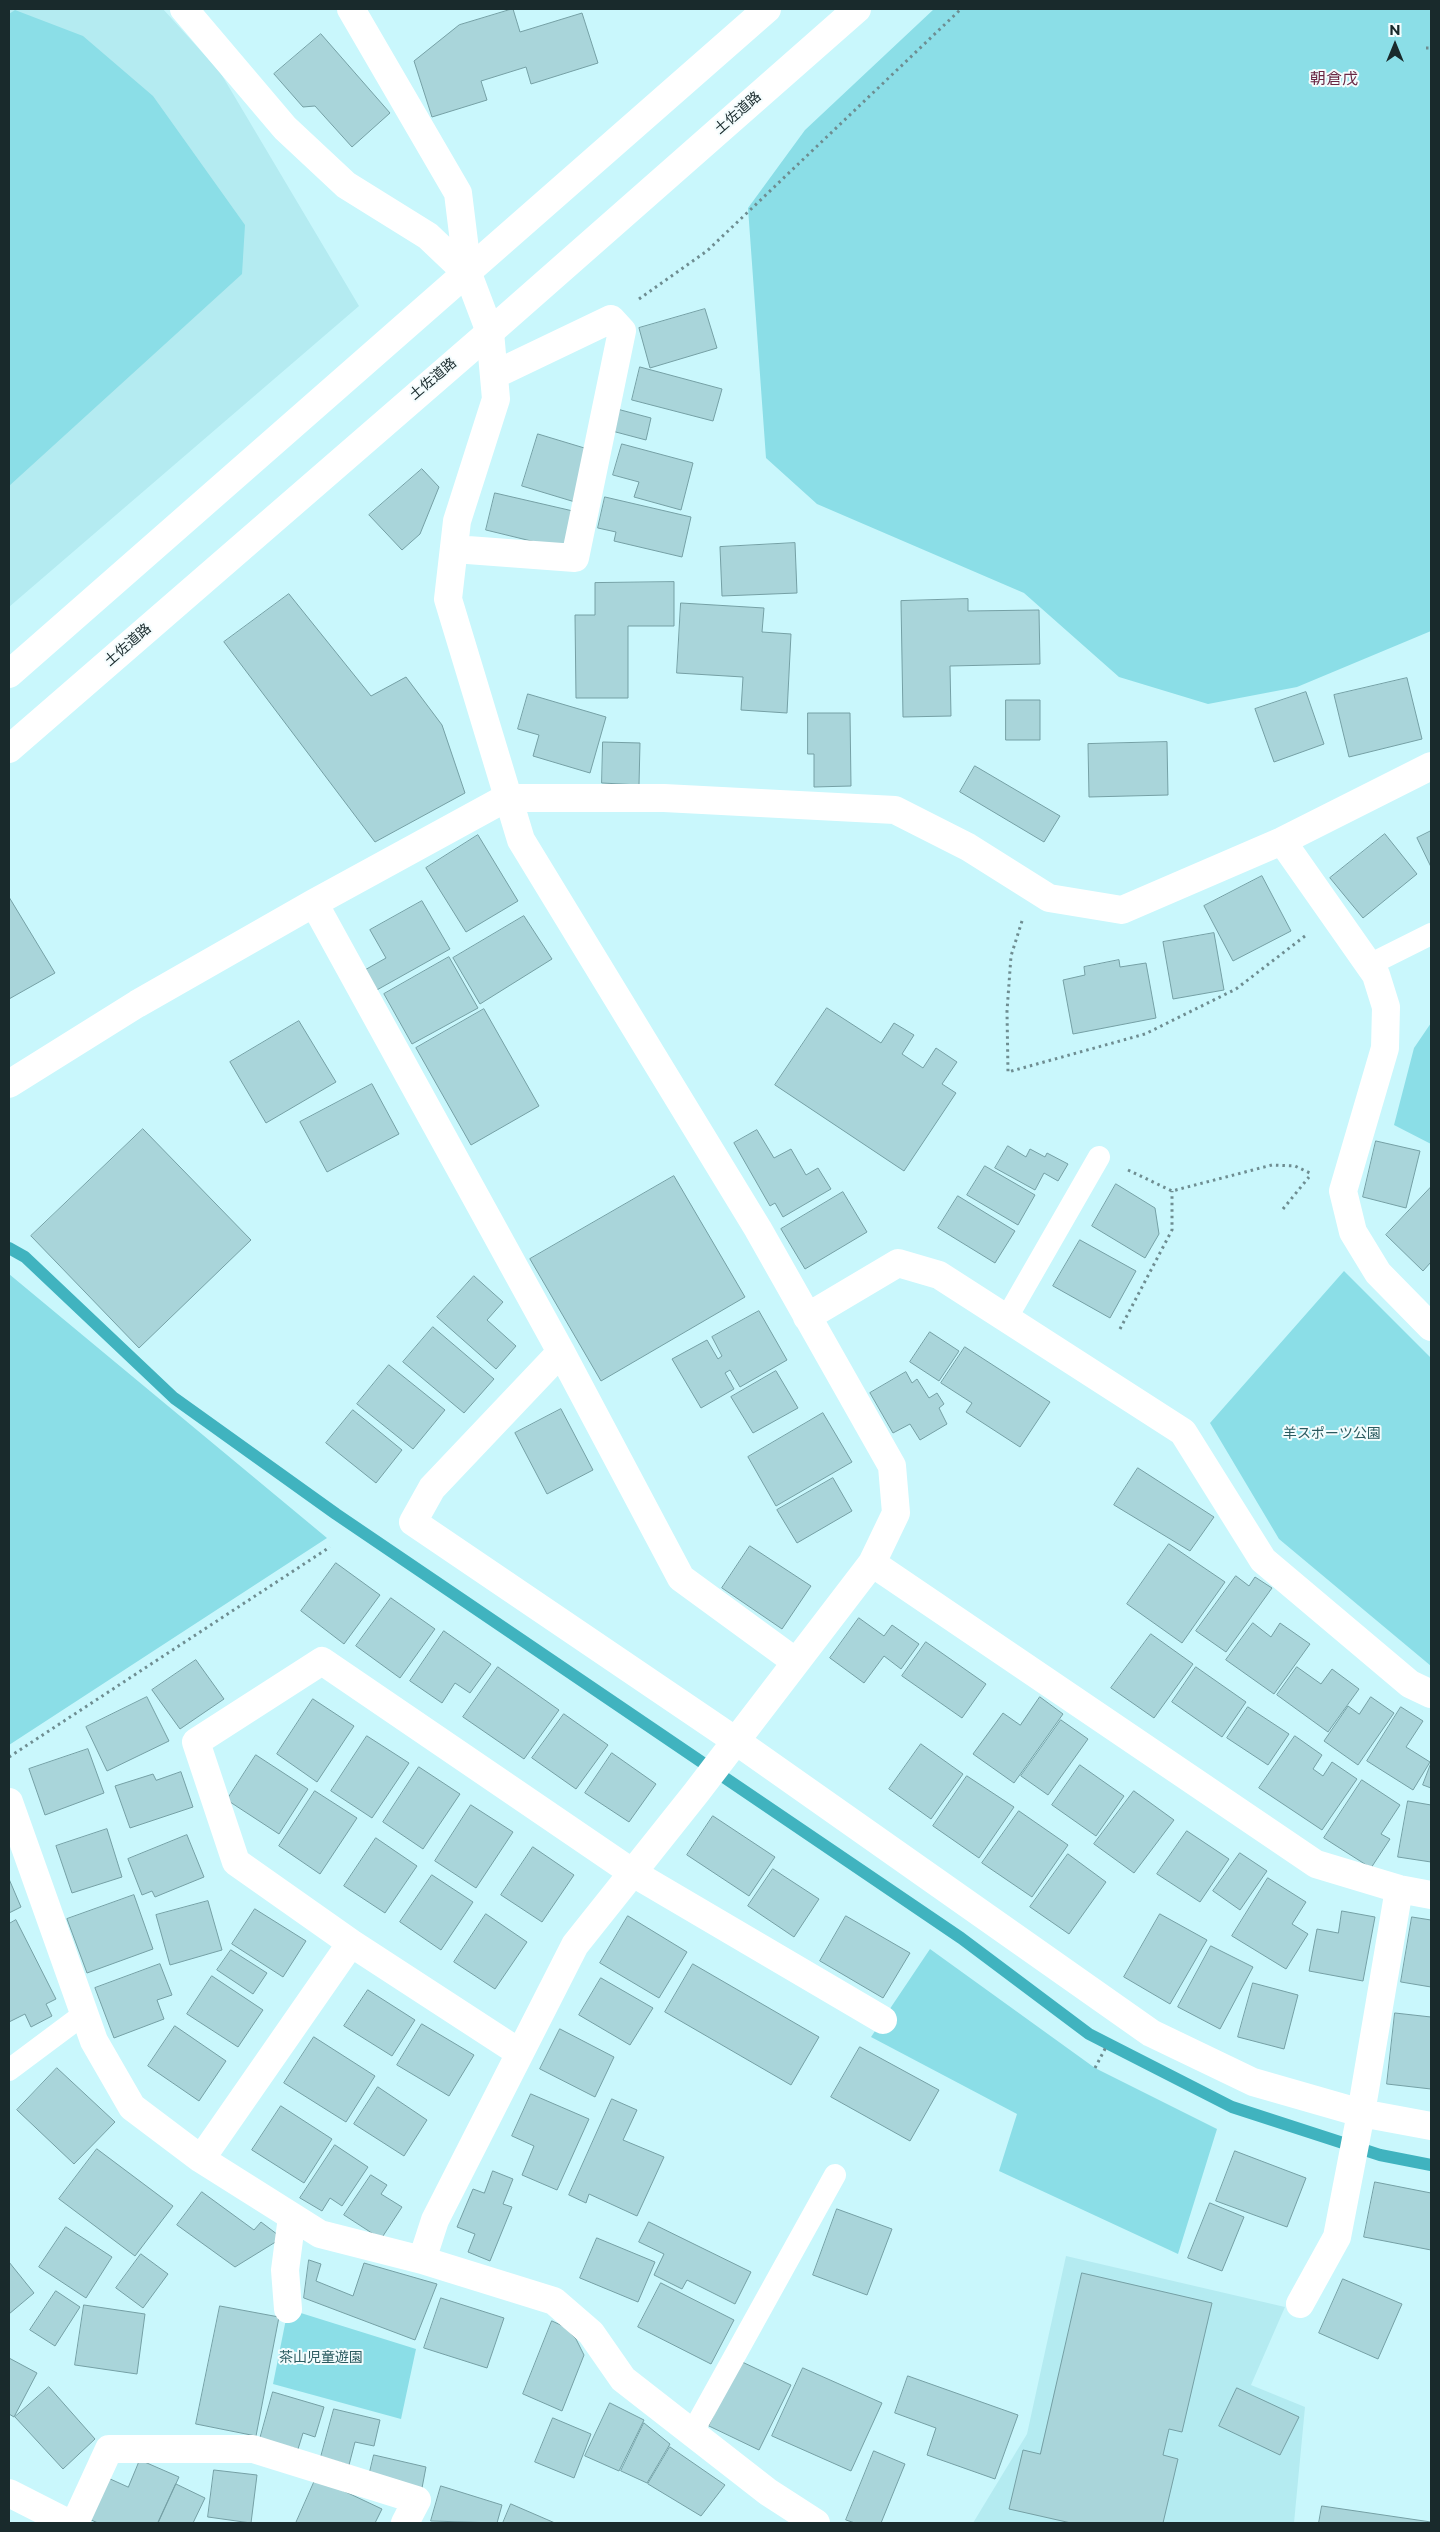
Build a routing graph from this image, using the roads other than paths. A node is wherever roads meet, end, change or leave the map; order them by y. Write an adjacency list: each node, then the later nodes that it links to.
1 (184, 9): 6 (main road)
2 (351, 9): 6 (main road)
3 (767, 9): 5 (main road)
4 (857, 9): 7 (main road, 土佐道路)
5 (744, 20): 6 (main road)
6 (468, 274): 7 (main road); 10 (main road)
7 (490, 332): 8 (main road); 11 (main road, 土佐道路)
8 (494, 374): 9 (main road); 9 (main road)
9 (454, 549): 13 (main road)
10 (9, 674)
11 (9, 749)
12 (1431, 766): 14 (main road)
13 (506, 798): 14 (main road); 15 (main road); 20 (main road)
14 (1282, 841): 17 (main road)
15 (314, 903): 18 (main road); 23 (main road)
16 (1431, 934): 17 (lane)
17 (1369, 965): 22 (main road)
18 (9, 1084)
19 (1099, 1156): 21 (lane)
20 (807, 1317): 21 (main road); 24 (main road)
21 (1006, 1319): 26 (main road)
22 (1431, 1327)
23 (561, 1352): 25 (main road); 27 (main road)
24 (872, 1563): 25 (main road); 30 (main road)
25 (796, 1662): 27 (main road)
26 (1431, 1694)
27 (736, 1741): 29 (main road); 37 (main road)
28 (9, 1802): 33 (main road)
29 (633, 1872): 32 (main road); 34 (main road); 35 (main road)
30 (1398, 1889): 31 (main road); 37 (main road)
31 (1431, 1894)
32 (351, 1943): 35 (main road); 39 (main road)
33 (84, 2014): 36 (lane); 39 (main road)
34 (883, 2020)
35 (520, 2053): 42 (main road)
36 (9, 2070)
37 (1361, 2112): 38 (main road); 43 (main road)
38 (1431, 2126)
39 (202, 2159): 41 (main road)
40 (835, 2174): 45 (lane)
41 (292, 2217): 42 (main road); 44 (main road)
42 (422, 2260): 45 (main road)
43 (1300, 2304)
44 (288, 2309)
45 (692, 2433): 50 (main road)
46 (9, 2493): 47 (main road)
47 (68, 2523)
48 (75, 2523): 49 (main road)
49 (405, 2523)
50 (816, 2523)

